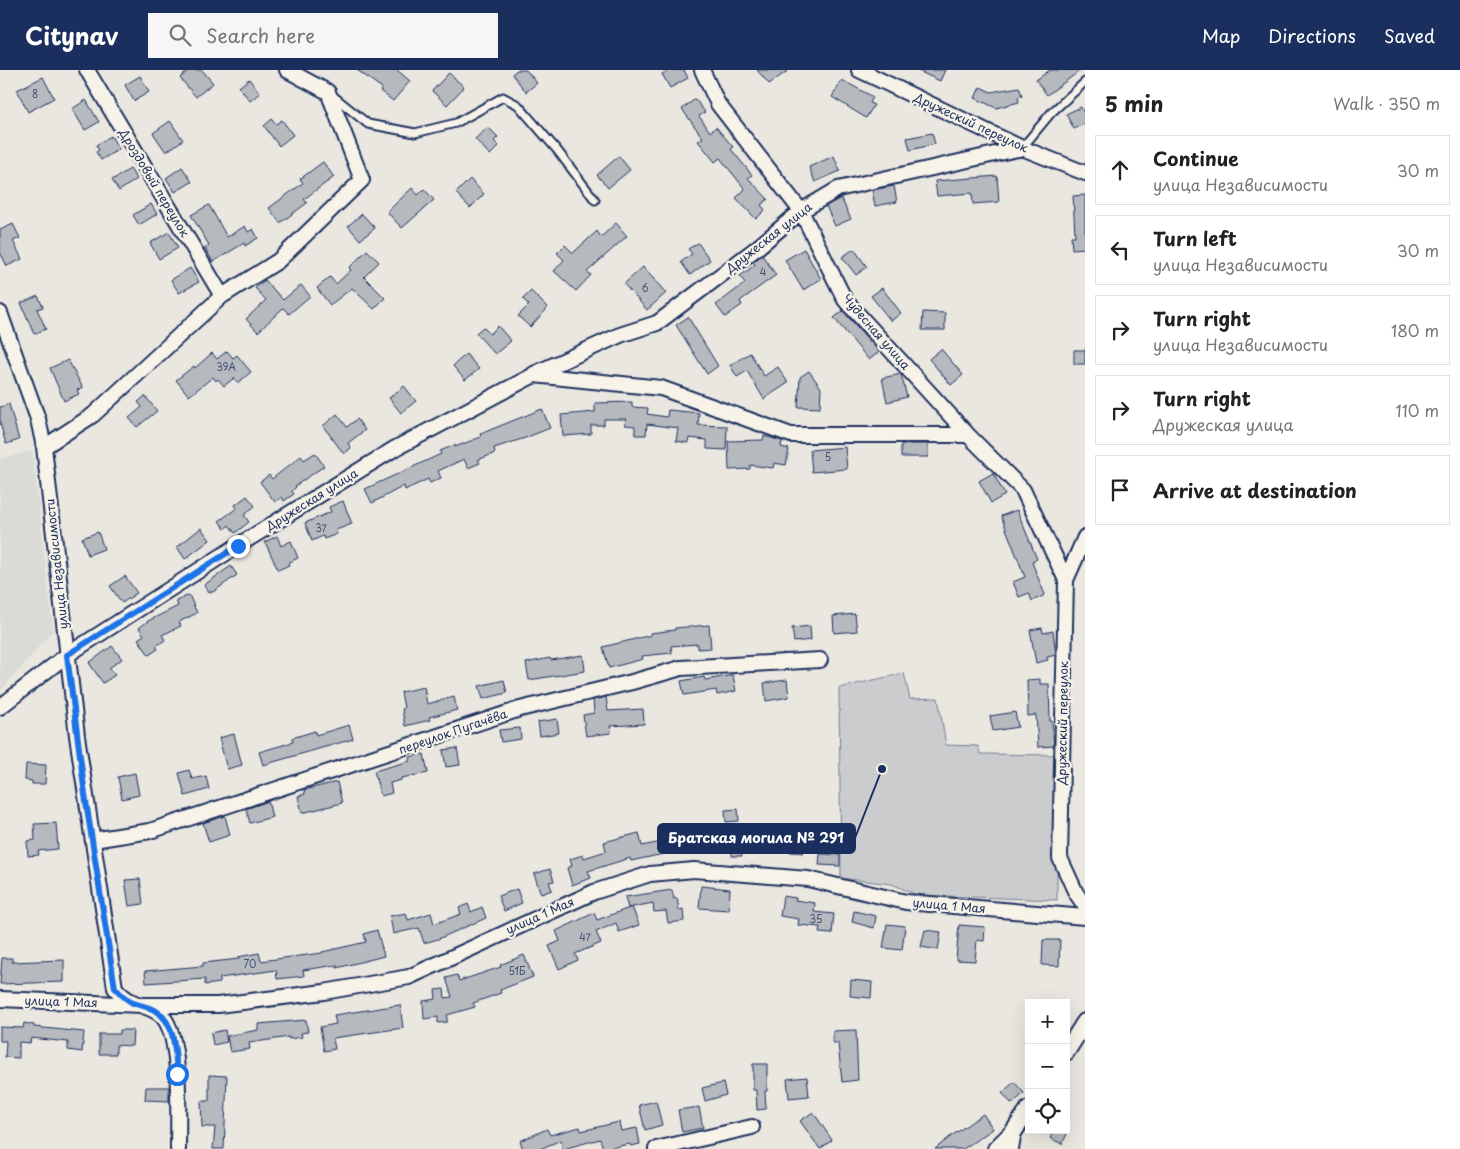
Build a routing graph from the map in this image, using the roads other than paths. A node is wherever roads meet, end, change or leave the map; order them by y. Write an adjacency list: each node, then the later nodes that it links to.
1 (87, 70): 11 (street, Дроздовый переулок)
2 (287, 70): 6 (street)
3 (702, 70): 10 (street, Чудесная улица)
4 (859, 70): 7 (street, Дружеский переулок)
5 (1085, 82): 7 (lane)
6 (328, 92): 9 (lane); 11 (street)
7 (1022, 148): 8 (street, Дружеский переулок); 10 (street, Дружеская улица)
8 (1085, 173)
9 (595, 200)
10 (801, 210): 13 (street, Дружеская улица); 14 (street, Чудесная улица)
11 (222, 296): 15 (street)
12 (0, 313): 15 (street, улица Независимости)
13 (534, 375): 14 (street); 18 (street, Дружеская улица)
14 (968, 435): 17 (street, Чудесная улица)
15 (44, 447): 18 (street, улица Независимости)
16 (1085, 537): 17 (street, Дружеский переулок)
17 (1066, 580): 22 (street, Дружеский переулок)
18 (67, 655): 20 (street, Дружеская улица); 21 (street, улица Независимости)
19 (820, 660): 21 (street, переулок Пугачёва)
20 (0, 707)
21 (93, 840): 25 (street, улица Независимости)
22 (1085, 906)
23 (1085, 917): 25 (street, улица 1 Мая)
24 (0, 999): 25 (street, улица 1 Мая)
25 (141, 1005): 31 (street, улица Независимости)
26 (1085, 1022): 27 (street)
27 (1070, 1046)
28 (1025, 1115): 30 (street)
29 (752, 1127): 32 (street)
30 (1014, 1131): 33 (street); 34 (street)
31 (178, 1149)
32 (656, 1149)
33 (996, 1149)
34 (1010, 1149)

